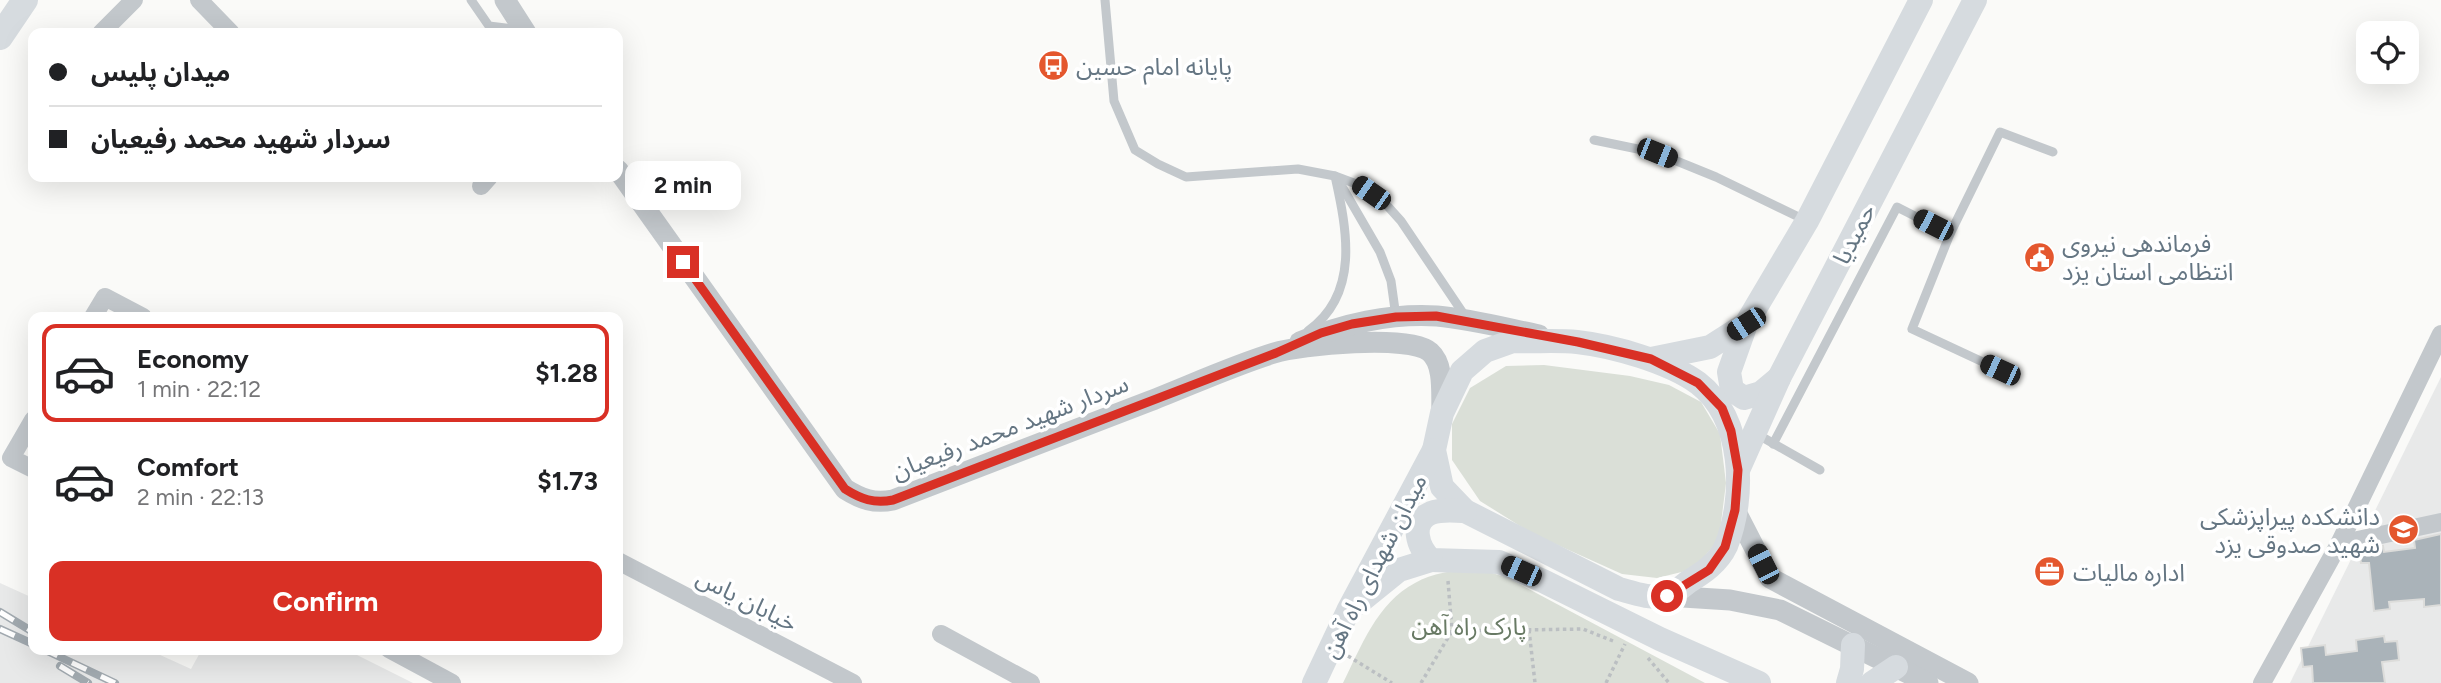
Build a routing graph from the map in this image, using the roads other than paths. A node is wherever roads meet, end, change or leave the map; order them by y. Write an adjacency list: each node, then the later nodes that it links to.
1 (25, 0): 13 (main road)
2 (134, 0): 9 (street)
3 (471, 0): 11 (lane)
4 (505, 0): 12 (street)
5 (1105, 0): 16 (lane)
6 (1920, 0): 18 (main road, حمیدیا)
7 (1976, 0): 31 (main road, حمیدیا)
8 (206, 2): 10 (street)
9 (106, 28)
10 (227, 28)
11 (501, 28)
12 (522, 28)
13 (0, 37)
14 (1594, 140): 18 (lane)
15 (2053, 152): 19 (lane)
16 (1335, 176): 22 (lane); 23 (lane); 27 (lane)
17 (623, 177): 27 (street, سردار شهید محمد رفیعیان)
18 (1807, 221): 24 (main road, حمیدیا)
19 (1950, 234): 30 (lane); 34 (lane)
20 (96, 312): 21 (street)
21 (134, 312)
22 (1396, 317): 23 (street); 27 (street)
23 (1468, 321): 26 (street)
24 (1746, 324): 28 (main road, حمیدیا); 31 (main road)
25 (2440, 337): 29 (street); 42 (street)
26 (1578, 342): 28 (main road); 32 (main road)
27 (1276, 353): 32 (street, سردار شهید محمد رفیعیان)
28 (1651, 359): 37 (main road)
29 (2441, 359)
30 (2000, 370)
31 (1779, 378): 34 (main road, حمیدیا)
32 (1442, 413): 35 (main road)
33 (28, 429): 36 (street)
34 (1763, 438): 37 (main road, حمیدیا); 38 (lane)
35 (1434, 450): 40 (main road); 46 (main road, میدان شهدای راه آهن)
36 (28, 466)
37 (1738, 470): 39 (main road)
38 (1820, 470)
39 (1735, 510): 45 (main road); 59 (street)
40 (1465, 511): 43 (main road); 45 (main road)
41 (2441, 522): 42 (street)
42 (2339, 544): 60 (street)
43 (1438, 560): 46 (main road); 55 (main road)
44 (623, 564): 52 (street, خیابان یاس)
45 (1667, 596): 48 (street)
46 (1348, 611): 54 (main road, میدان شهدای راه آهن)
47 (941, 634): 53 (street)
48 (1853, 645): 50 (street); 56 (main road)
49 (400, 655): 51 (street)
50 (1896, 667): 57 (main road); 58 (street)
51 (453, 683)
52 (853, 683)
53 (1031, 683)
54 (1314, 683)
55 (1759, 683)
56 (1848, 683)
57 (1872, 683)
58 (1928, 683)
59 (1968, 683)
60 (2262, 683)

